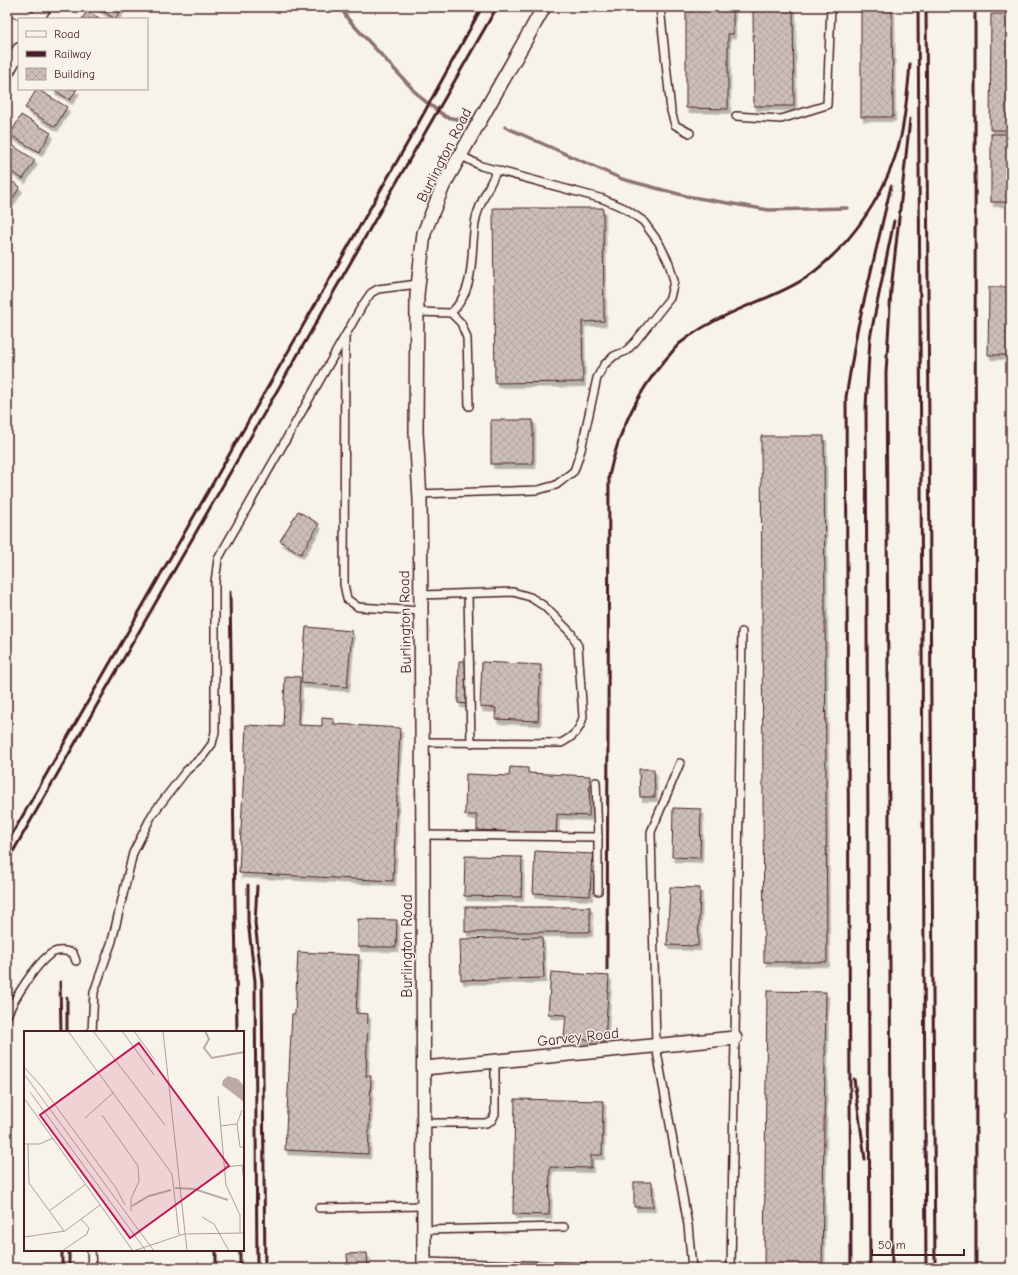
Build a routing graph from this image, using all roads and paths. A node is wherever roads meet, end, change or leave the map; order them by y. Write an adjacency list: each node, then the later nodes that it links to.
1 (11, 7): 6 (street)
2 (44, 7): 7 (street)
3 (544, 7): 12 (street, Burlington Road)
4 (660, 7): 11 (lane)
5 (831, 7): 10 (lane)
6 (28, 18)
7 (38, 18)
8 (18, 52): 9 (street)
9 (7, 72)
10 (736, 116)
11 (690, 133)
12 (460, 155): 13 (lane); 14 (street, Burlington Road)
13 (497, 170): 16 (lane); 19 (lane)
14 (418, 284): 15 (street, Burlington Road); 17 (lane)
15 (417, 312): 16 (lane); 19 (street, Burlington Road)
16 (451, 313): 18 (lane)
17 (345, 335): 22 (lane); 33 (lane)
18 (469, 406)
19 (419, 494): 21 (street, Burlington Road)
20 (468, 594): 21 (lane); 25 (lane); 25 (lane)
21 (420, 595): 22 (street, Burlington Road)
22 (421, 611): 24 (street, Burlington Road)
23 (742, 632): 34 (lane)
24 (422, 742): 25 (lane); 28 (street, Burlington Road)
25 (471, 743)
26 (680, 763): 35 (lane)
27 (596, 782): 29 (lane)
28 (423, 835): 29 (lane); 37 (street, Burlington Road)
29 (598, 837): 30 (lane)
30 (598, 891)
31 (76, 961): 32 (lane)
32 (7, 1016)
33 (92, 1031)
34 (735, 1038): 35 (street, Garvey Road); 48 (lane)
35 (656, 1046): 36 (street, Garvey Road); 47 (lane)
36 (495, 1061): 37 (street, Garvey Road); 38 (lane)
37 (424, 1068): 38 (street, Burlington Road)
38 (424, 1122): 39 (street, Burlington Road)
39 (424, 1206): 40 (lane); 42 (street, Burlington Road)
40 (319, 1208)
41 (564, 1227): 42 (lane)
42 (424, 1230): 44 (street, Burlington Road)
43 (91, 1251): 46 (lane)
44 (424, 1265): 45 (lane)
45 (584, 1267)
46 (92, 1268)
47 (692, 1268)
48 (730, 1268)

